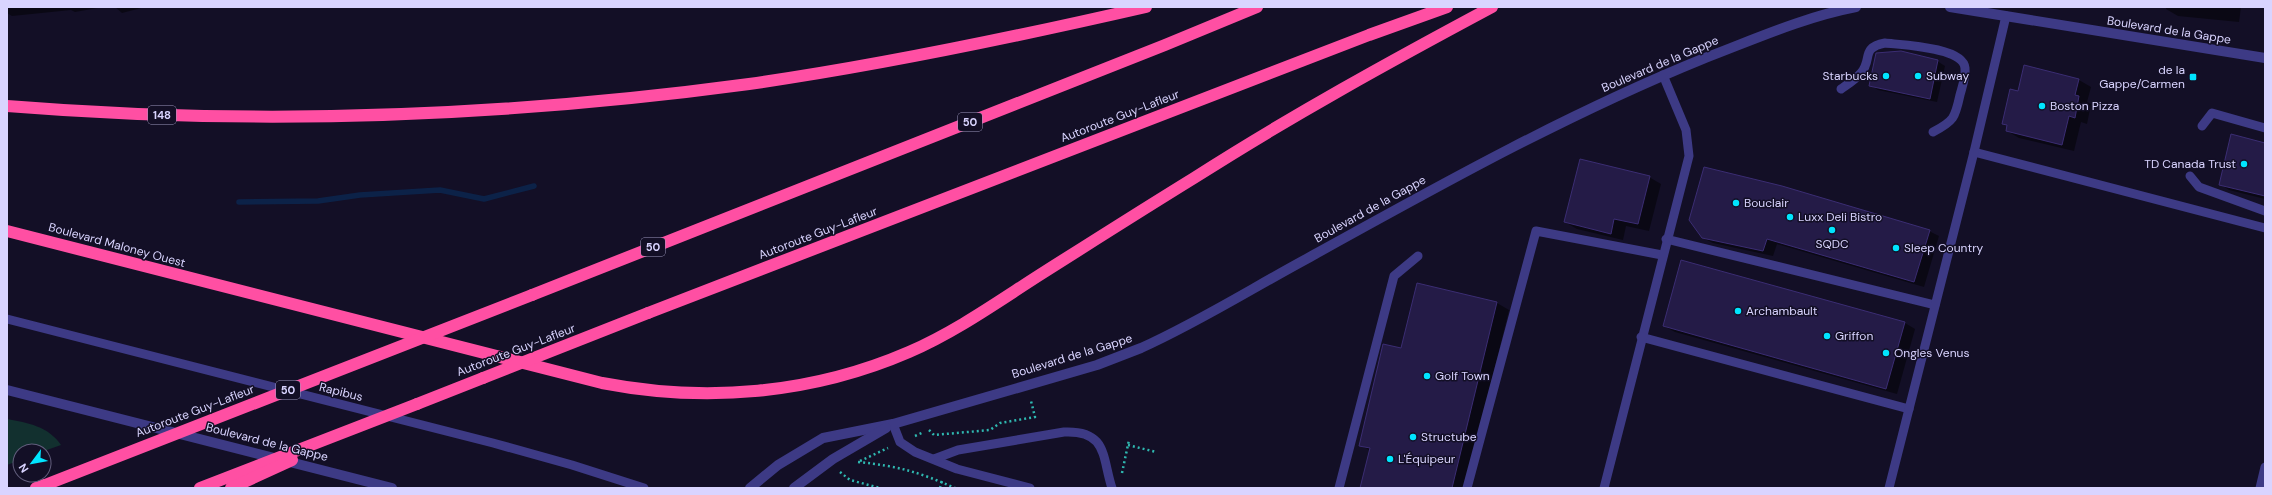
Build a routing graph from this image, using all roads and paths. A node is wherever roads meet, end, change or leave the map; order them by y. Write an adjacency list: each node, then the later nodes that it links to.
1 (1146, 7): 11 (highway, 148)
2 (1257, 7): 42 (highway, Autoroute Guy-Lafleur / 50, bridge)
3 (1447, 7): 28 (highway, Autoroute Guy-Lafleur, bridge)
4 (1492, 7): 19 (highway, Boulevard Maloney Ouest)
5 (1856, 7): 9 (street, Boulevard de la Gappe)
6 (1950, 7): 7 (street, Boulevard de la Gappe)
7 (2006, 16): 8 (street, Boulevard de la Gappe); 15 (lane)
8 (2265, 58)
9 (1663, 75): 20 (lane); 30 (street, Boulevard de la Gappe)
10 (1841, 89): 14 (lane)
11 (7, 106)
12 (2202, 126): 13 (lane)
13 (2265, 128)
14 (1934, 132)
15 (1974, 152): 18 (lane); 23 (lane)
16 (2190, 176): 17 (lane)
17 (2265, 211)
18 (2265, 228)
19 (7, 231)
20 (1666, 239): 21 (lane); 23 (lane)
21 (1662, 255): 25 (lane); 57 (lane)
22 (1418, 256): 56 (lane)
23 (1935, 305): 29 (lane)
24 (7, 319): 48 (lane, Rapibus)
25 (1642, 337): 29 (lane); 58 (lane)
26 (7, 390): 41 (street, Boulevard de la Gappe)
27 (1031, 401): 31 (path)
28 (417, 404): 44 (highway, Autoroute Guy-Lafleur, bridge); 45 (highway, bridge)
29 (1909, 409): 59 (lane)
30 (893, 424): 35 (lane); 49 (street, Boulevard de la Gappe); 50 (street, Boulevard de la Gappe)
31 (929, 430)
32 (1129, 440): 33 (path)
33 (1128, 445): 34 (path); 39 (path)
34 (1156, 452)
35 (934, 459): 54 (lane); 55 (lane)
36 (858, 462): 40 (path)
37 (2265, 467): 60 (lane)
38 (840, 472): 51 (path)
39 (1120, 480)
40 (942, 481): 43 (path); 52 (path)
41 (382, 485): 46 (street, Boulevard de la Gappe); 47 (street, Boulevard de la Gappe)
42 (41, 486)
43 (948, 487): 53 (path)
44 (200, 488)
45 (231, 488)
46 (392, 488)
47 (398, 488)
48 (644, 488)
49 (750, 488)
50 (794, 488)
51 (880, 488)
52 (940, 488)
53 (955, 488)
54 (1030, 488)
55 (1112, 488)
56 (1339, 488)
57 (1467, 488)
58 (1604, 488)
59 (1889, 488)
60 (2260, 488)

